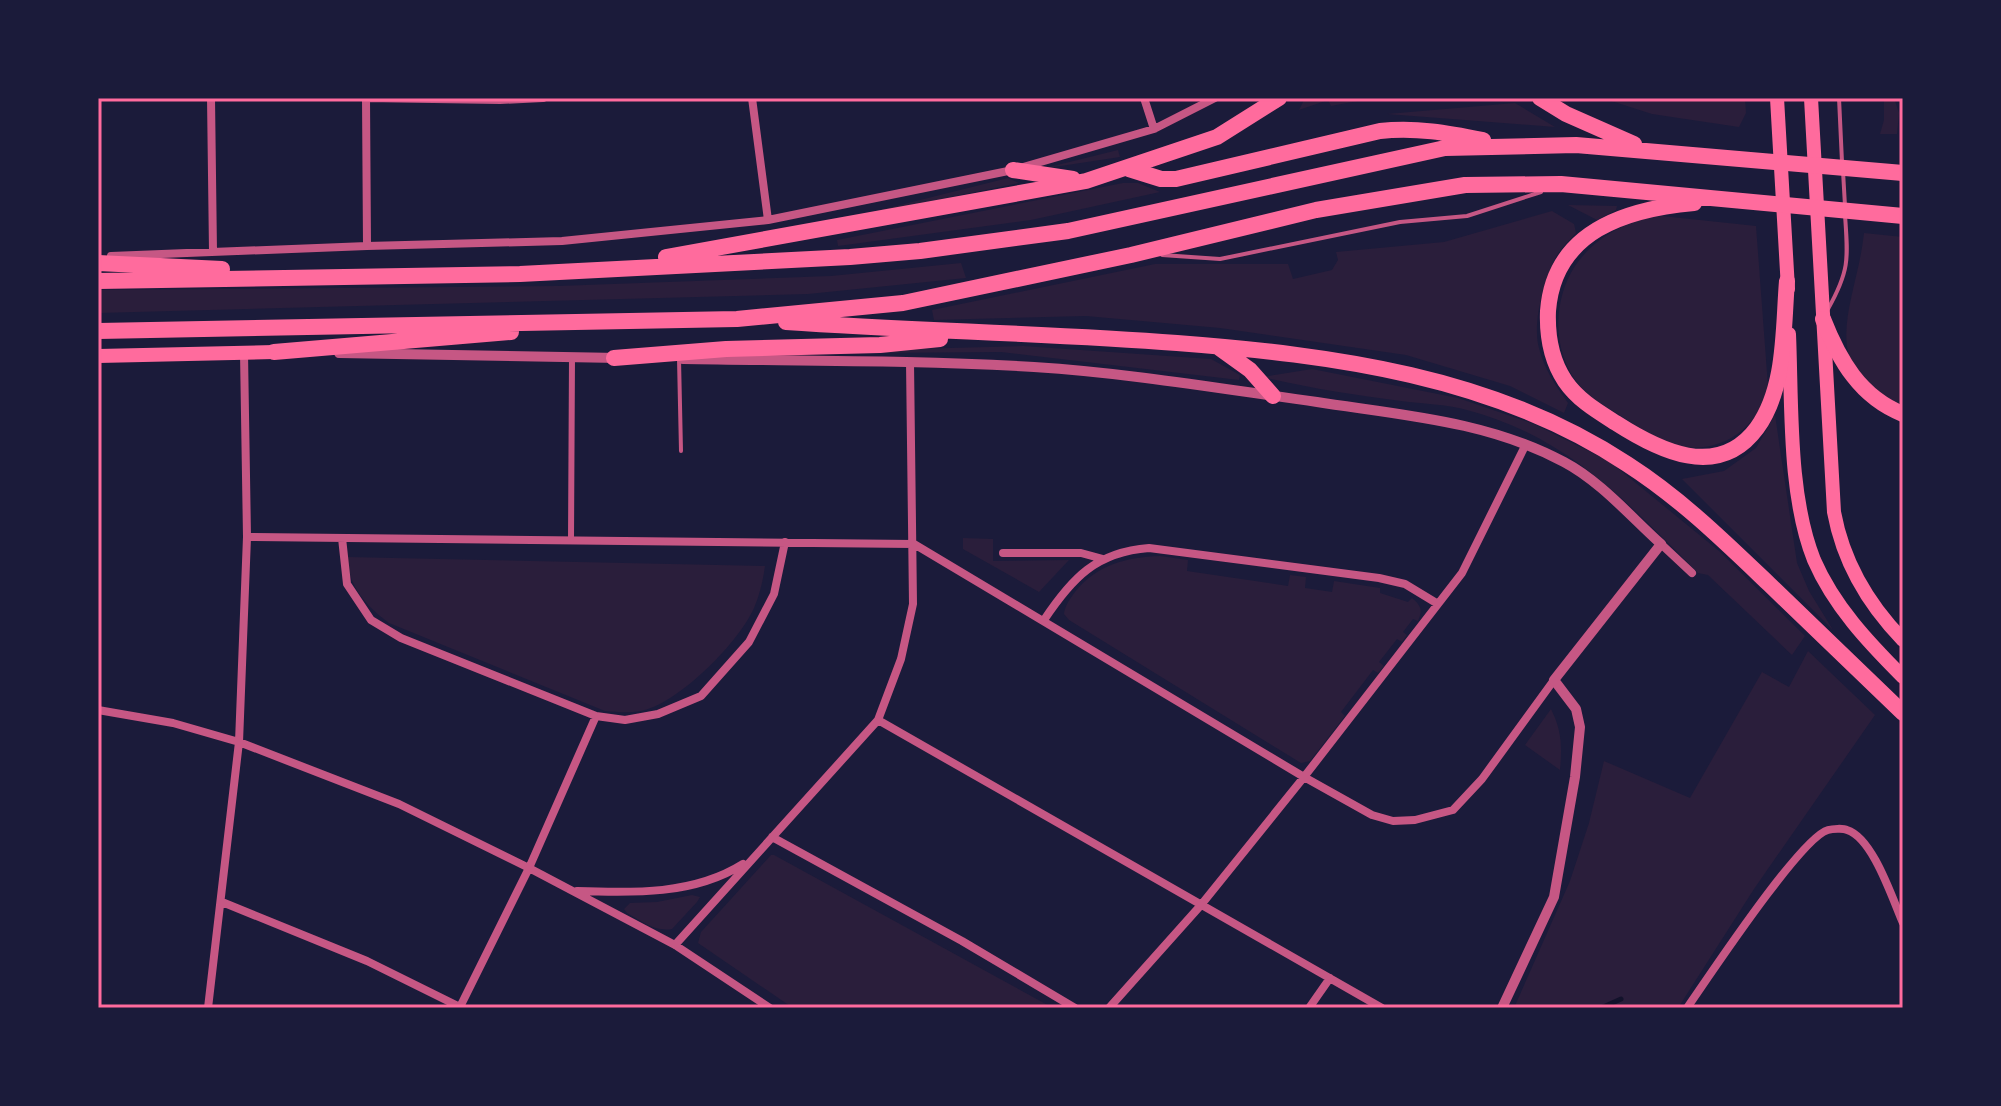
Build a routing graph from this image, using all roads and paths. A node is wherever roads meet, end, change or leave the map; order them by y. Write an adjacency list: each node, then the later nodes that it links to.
1 (211, 98): 25 (street)
2 (366, 98): 12 (street); 24 (street)
3 (543, 98): 12 (street)
4 (752, 98): 23 (street)
5 (1144, 98): 13 (street)
6 (1215, 98): 13 (street)
7 (1279, 98): 16 (highway)
8 (1540, 98): 15 (highway)
9 (1777, 98): 31 (main road)
10 (1811, 98): 33 (main road)
11 (1839, 98): 33 (lane)
12 (500, 99)
13 (1154, 129): 17 (street)
14 (1506, 145): 15 (highway); 16 (highway); 28 (highway)
15 (1650, 151): 18 (highway)
16 (1129, 169): 19 (highway)
17 (1013, 170): 19 (highway); 23 (street)
18 (1903, 173)
19 (1086, 181): 28 (highway)
20 (1561, 184): 21 (highway); 26 (highway); 26 (lane)
21 (1732, 200): 22 (highway); 31 (highway)
22 (1903, 216)
23 (768, 220): 24 (street)
24 (367, 246): 25 (street)
25 (213, 252): 27 (street)
26 (1131, 255): 32 (highway)
27 (98, 260): 29 (highway)
28 (602, 269): 29 (highway)
29 (520, 274): 30 (highway)
30 (98, 281)
31 (1787, 281): 61 (main road)
32 (737, 319): 34 (highway); 36 (highway)
33 (1823, 319): 46 (highway); 60 (main road)
34 (613, 321): 35 (highway); 38 (highway)
35 (98, 331)
36 (1007, 331): 37 (highway); 42 (highway)
37 (1217, 346): 45 (highway); 64 (highway)
38 (274, 352): 39 (main road); 41 (street)
39 (244, 353): 40 (main road); 49 (street)
40 (98, 356)
41 (572, 358): 42 (street); 51 (street)
42 (614, 358): 43 (street)
43 (679, 359): 44 (street); 48 (lane)
44 (910, 362): 45 (street); 53 (street)
45 (1273, 396): 47 (street)
46 (1903, 414)
47 (1526, 444): 54 (street); 58 (street)
48 (681, 451)
49 (247, 537): 50 (street); 67 (street)
50 (342, 538): 51 (street); 65 (street)
51 (571, 540): 52 (street)
52 (785, 542): 53 (street); 65 (street)
53 (914, 544): 59 (street); 66 (street)
54 (1661, 544): 57 (street); 62 (street)
55 (1003, 553): 56 (street)
56 (1103, 559): 58 (street); 59 (street)
57 (1692, 573)
58 (1438, 604): 68 (street)
59 (1044, 620): 68 (street)
60 (1903, 640)
61 (1903, 677)
62 (1554, 680): 68 (street); 85 (street)
63 (98, 710): 67 (street)
64 (1903, 713)
65 (596, 716): 71 (street)
66 (878, 720): 69 (street); 74 (street)
67 (239, 742): 71 (street); 73 (street)
68 (1304, 777): 74 (street)
69 (772, 837): 70 (street); 81 (street)
70 (753, 857): 72 (street); 76 (street)
71 (529, 868): 72 (street); 78 (street)
72 (573, 891): 76 (street)
73 (222, 902): 78 (street); 79 (street)
74 (1201, 905): 77 (street); 82 (street)
75 (1903, 923): 86 (street)
76 (675, 945): 80 (street)
77 (1330, 978): 83 (street); 84 (street)
78 (461, 1007)
79 (208, 1008)
80 (770, 1008)
81 (1075, 1008)
82 (1109, 1008)
83 (1309, 1008)
84 (1382, 1008)
85 (1502, 1008)
86 (1687, 1008)

